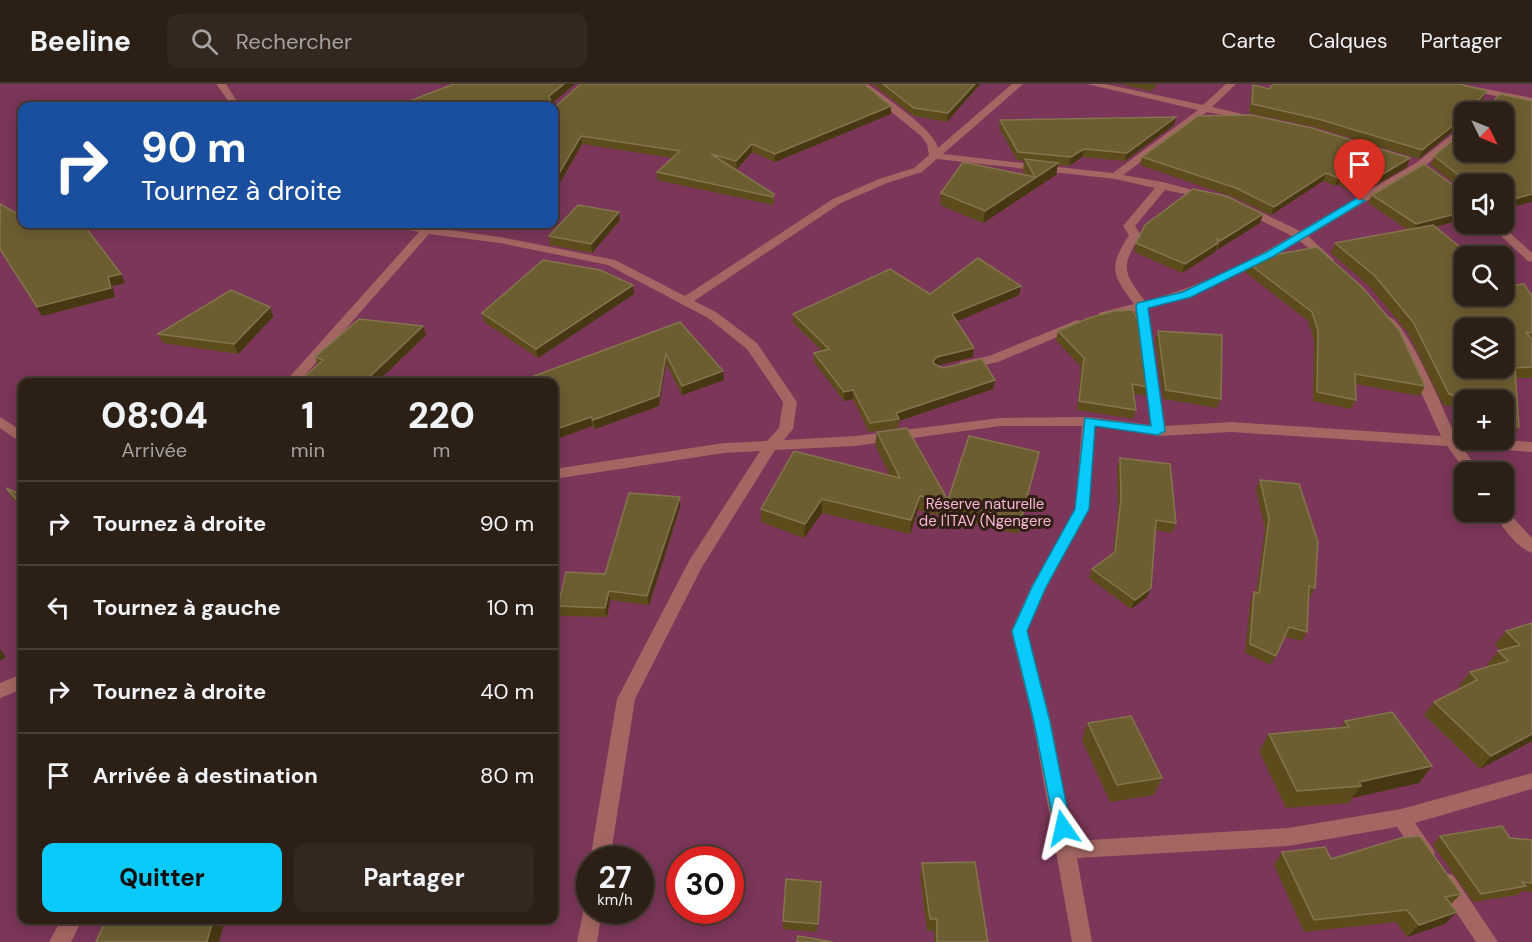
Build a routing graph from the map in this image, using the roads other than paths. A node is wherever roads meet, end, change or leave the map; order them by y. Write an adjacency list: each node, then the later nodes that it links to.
1 (221, 84): 9 (street)
2 (862, 84): 14 (street)
3 (1018, 84): 14 (street)
4 (1092, 84): 11 (street)
5 (1231, 84): 11 (street)
6 (1446, 84): 7 (street)
7 (1497, 89): 8 (street); 10 (street)
8 (1532, 101)
9 (233, 102)
10 (1488, 102)
11 (1208, 108): 12 (street); 15 (street)
12 (1269, 123)
13 (1454, 137): 22 (street)
14 (934, 156): 15 (street); 25 (street)
15 (1114, 176): 16 (street)
16 (1163, 185): 17 (street); 26 (street)
17 (1219, 198)
18 (1236, 205): 22 (street)
19 (427, 228): 29 (street)
20 (434, 228): 25 (street)
21 (1505, 234): 23 (street)
22 (1301, 236): 24 (street); 26 (street)
23 (1532, 260)
24 (1337, 267)
25 (685, 301): 35 (street)
26 (1142, 306): 28 (street); 32 (street)
27 (1383, 314): 34 (street)
28 (951, 368)
29 (295, 378)
30 (0, 421): 33 (street)
31 (1089, 421): 32 (street); 35 (street); 46 (street)
32 (1158, 431): 34 (street)
33 (18, 434)
34 (1451, 442): 36 (street); 37 (street)
35 (771, 445): 38 (street); 45 (street)
36 (1532, 447)
37 (1466, 462)
38 (558, 473)
39 (1508, 522): 40 (street)
40 (1532, 547)
41 (18, 683): 42 (street)
42 (0, 691)
43 (1532, 781): 44 (street)
44 (1401, 818): 46 (street); 52 (street)
45 (602, 846)
46 (1066, 850): 51 (street)
47 (70, 924): 49 (street)
48 (590, 924): 50 (street)
49 (59, 942)
50 (587, 942)
51 (1082, 942)
52 (1488, 942)

